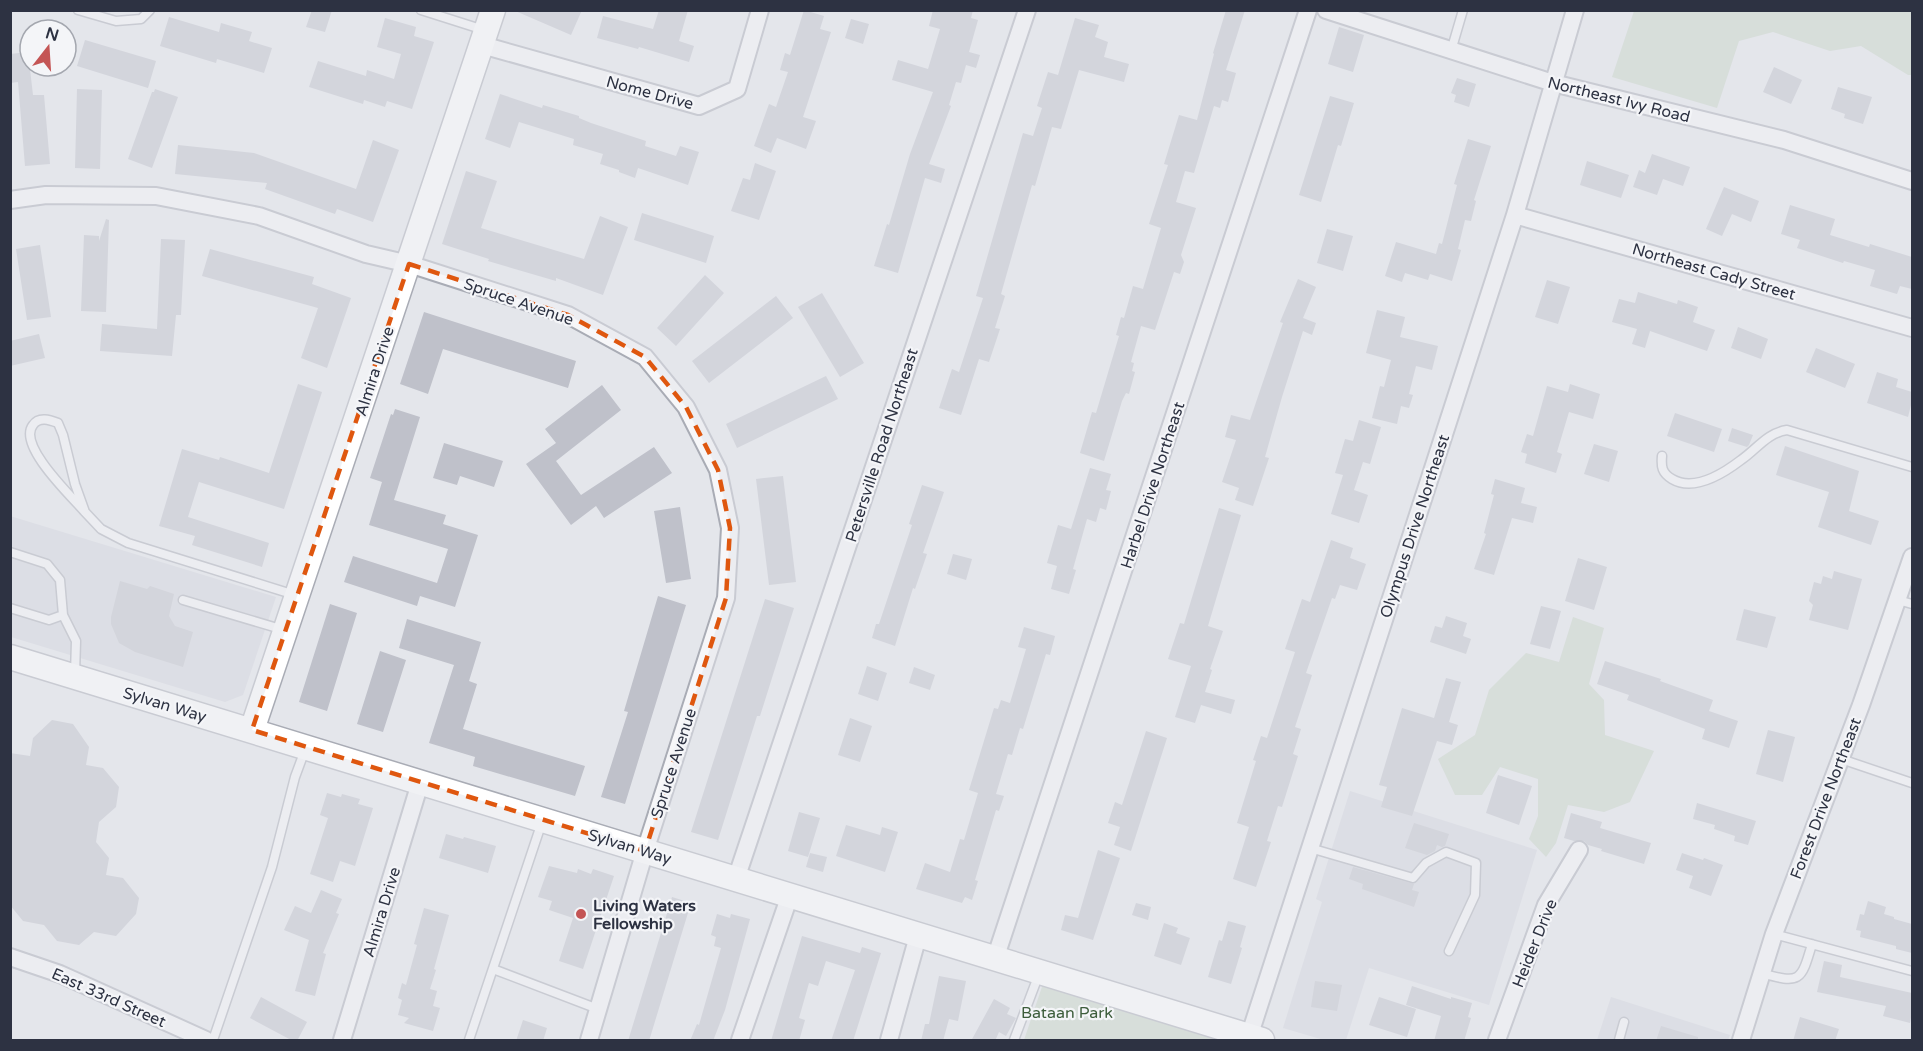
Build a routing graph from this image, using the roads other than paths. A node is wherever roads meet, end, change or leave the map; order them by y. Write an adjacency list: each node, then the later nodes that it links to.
1 (78, 10): 2 (lane)
2 (150, 10)
3 (422, 10): 10 (lane)
4 (760, 10): 10 (street, Nome Drive)
5 (1027, 10): 40 (street, Petersville Road Northeast)
6 (1308, 10): 47 (street, Harbel Drive Northeast)
7 (1326, 10): 11 (street, Northeast Ivy Road)
8 (1463, 10): 11 (lane)
9 (1575, 10): 12 (street, Olympus Drive Northeast)
10 (487, 29): 16 (main road, Almira Drive)
11 (1451, 51): 12 (street, Northeast Ivy Road)
12 (1553, 83): 13 (street, Northeast Ivy Road); 15 (street, Olympus Drive Northeast)
13 (1912, 182)
14 (10, 200): 16 (street, Spruce Avenue)
15 (1515, 214): 17 (street, Northeast Cady Street); 37 (street, Olympus Drive Northeast)
16 (409, 264): 23 (main road, Almira Drive); 39 (street, Spruce Avenue)
17 (1912, 328)
18 (1662, 456): 19 (lane)
19 (1912, 467)
20 (85, 512): 20 (lane); 23 (lane)
21 (10, 552): 27 (lane)
22 (1912, 557): 25 (street, Forest Drive Northeast)
23 (298, 596): 28 (main road, Almira Drive)
24 (183, 600): 28 (lane)
25 (1905, 602): 33 (street, Forest Drive Northeast)
26 (10, 608): 27 (lane)
27 (63, 615): 30 (lane)
28 (286, 630): 31 (main road, Almira Drive)
29 (10, 657): 30 (main road, Sylvan Way)
30 (75, 677): 31 (main road, Sylvan Way)
31 (252, 730): 32 (main road, Sylvan Way)
32 (306, 747): 34 (main road, Sylvan Way); 56 (lane)
33 (1841, 759): 35 (lane); 42 (street, Forest Drive Northeast)
34 (420, 783): 36 (main road, Sylvan Way); 57 (street, Almira Drive)
35 (1912, 783)
36 (542, 820): 39 (main road, Sylvan Way); 48 (lane)
37 (1310, 848): 45 (lane); 54 (street, Olympus Drive Northeast)
38 (1579, 850): 63 (street, Heider Drive)
39 (645, 851): 40 (main road, Sylvan Way); 52 (street, Spruce Avenue)
40 (736, 879): 41 (main road, Sylvan Way)
41 (790, 895): 43 (main road, Sylvan Way); 60 (street)
42 (1774, 934): 44 (lane); 51 (street, Forest Drive Northeast)
43 (918, 936): 47 (main road, Sylvan Way); 61 (street)
44 (1812, 944): 49 (lane); 51 (lane)
45 (1449, 951)
46 (10, 957): 55 (street, East 33rd Street)
47 (995, 959): 50 (main road, Sylvan Way)
48 (493, 969): 52 (lane); 58 (lane)
49 (1912, 971)
50 (1040, 973): 54 (main road, Sylvan Way); 62 (lane)
51 (1761, 973): 65 (street, Forest Drive Northeast)
52 (598, 1009): 59 (street, Spruce Avenue)
53 (1624, 1022): 64 (lane)
54 (1253, 1039)
55 (206, 1041)
56 (213, 1041)
57 (342, 1041)
58 (469, 1041)
59 (589, 1041)
60 (740, 1041)
61 (889, 1041)
62 (1014, 1041)
63 (1497, 1041)
64 (1618, 1041)
65 (1741, 1041)

